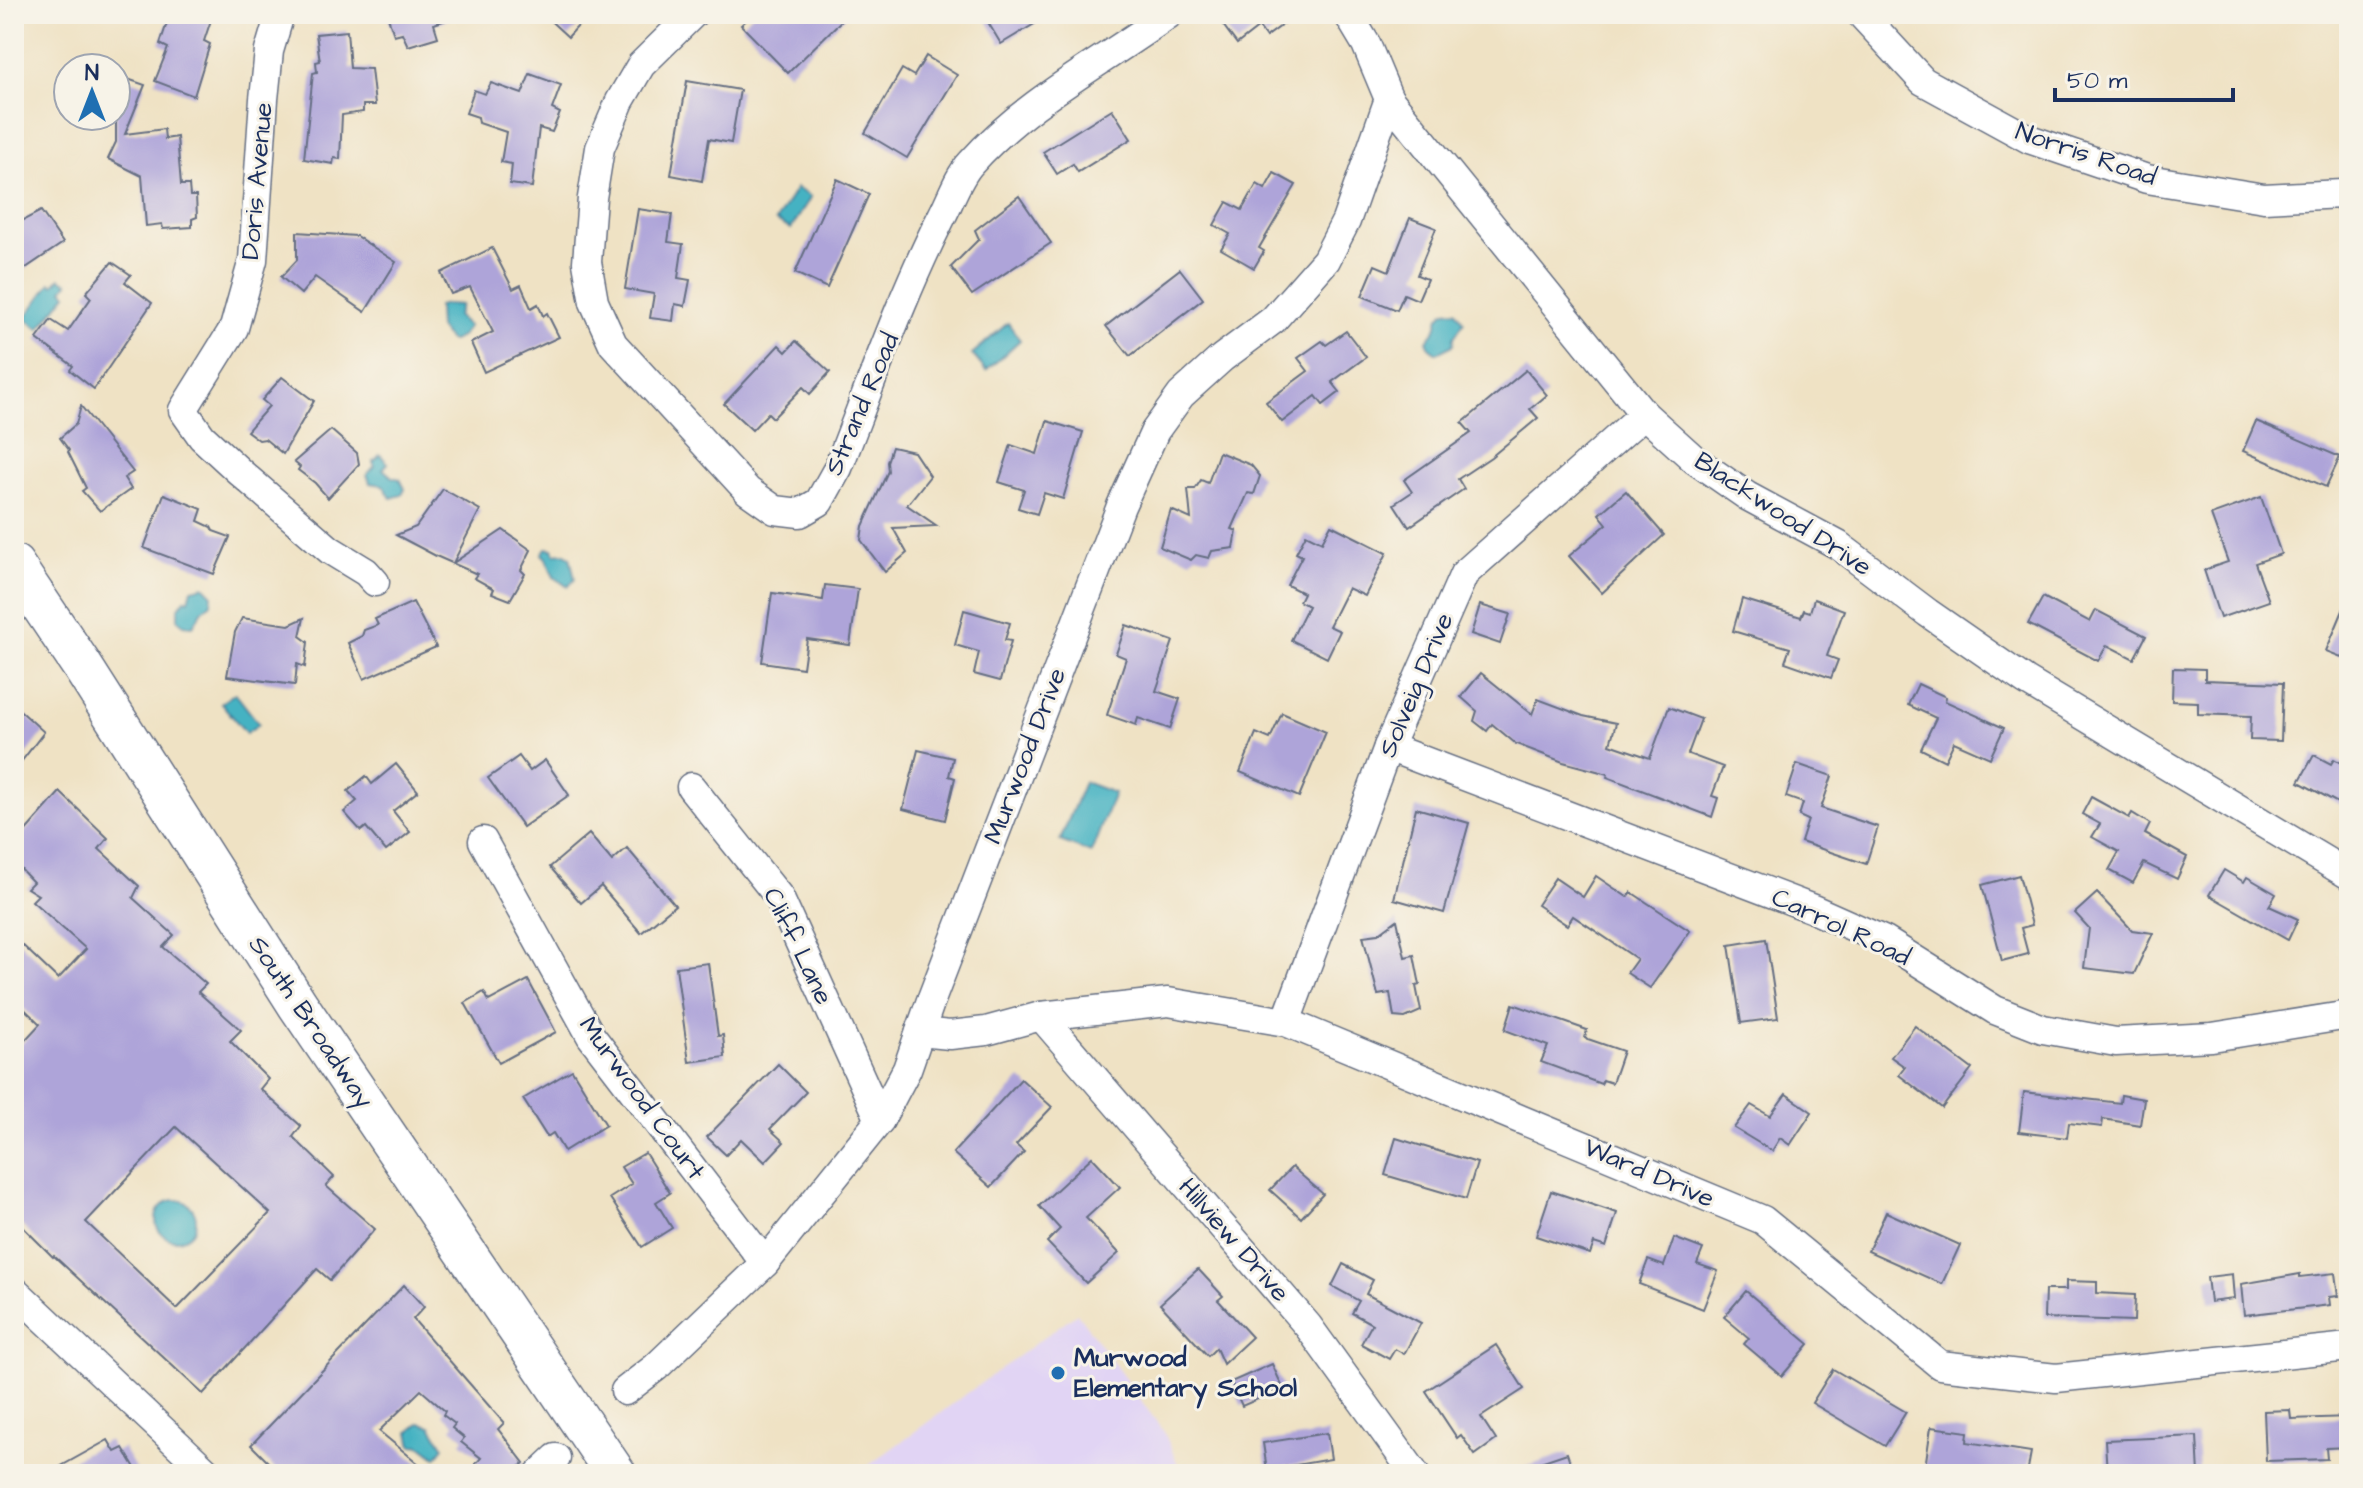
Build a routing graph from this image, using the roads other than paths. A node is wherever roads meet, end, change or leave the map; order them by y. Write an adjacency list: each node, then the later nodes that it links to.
1 (280, 14): 10 (street, Doris Avenue)
2 (693, 14): 3 (street, Strand Road)
3 (1169, 14)
4 (1348, 14): 6 (street, Blackwood Drive)
5 (1861, 14): 7 (street, Norris Road)
6 (1389, 99): 8 (street, Blackwood Drive); 18 (street, Murwood Drive)
7 (2349, 197)
8 (1644, 414): 11 (street, Solveig Drive); 14 (street, Blackwood Drive)
9 (14, 565): 25 (main road, South Broadway)
10 (375, 582)
11 (1388, 747): 15 (street, Carrol Road); 17 (street, Solveig Drive)
12 (691, 787): 19 (street, Cliff Lane)
13 (483, 841): 20 (street, Murwood Court)
14 (2349, 875)
15 (2349, 1015)
16 (1041, 1016): 17 (street, Ward Drive); 18 (street, Ward Drive); 26 (street, Hillview Drive)
17 (1286, 1022): 22 (street, Ward Drive)
18 (920, 1032): 19 (street, Murwood Drive)
19 (880, 1120): 20 (street, Murwood Drive)
20 (765, 1263): 23 (street, Murwood Drive)
21 (14, 1290): 24 (street)
22 (2349, 1347)
23 (625, 1391)
24 (209, 1474)
25 (616, 1474)
26 (1415, 1474)

